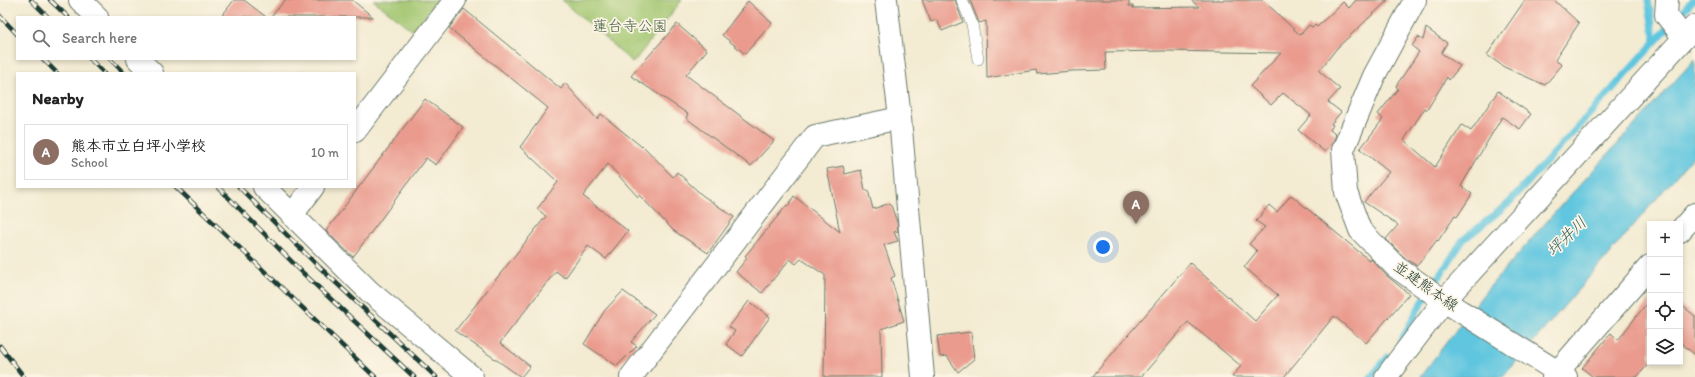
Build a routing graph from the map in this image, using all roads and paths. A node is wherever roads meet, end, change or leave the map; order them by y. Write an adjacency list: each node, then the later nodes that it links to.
1 (80, 0): 7 (street)
2 (455, 0): 13 (street)
3 (886, 0): 12 (street)
4 (962, 0): 9 (lane)
5 (1415, 0): 20 (street, 並建熊本線)
6 (1667, 0): 8 (street)
7 (96, 16)
8 (1689, 32): 20 (street)
9 (978, 59)
10 (139, 60): 11 (street)
11 (151, 72)
12 (900, 118): 23 (street); 24 (street)
13 (356, 130)
14 (265, 188): 17 (street)
15 (312, 188): 17 (street)
16 (1695, 214): 18 (street)
17 (292, 215): 22 (street)
18 (1683, 228)
19 (1647, 270): 21 (street)
20 (1450, 304): 21 (street, 並建熊本線); 25 (street)
21 (1559, 375)
22 (472, 377)
23 (631, 377)
24 (923, 377)
25 (1386, 377)

